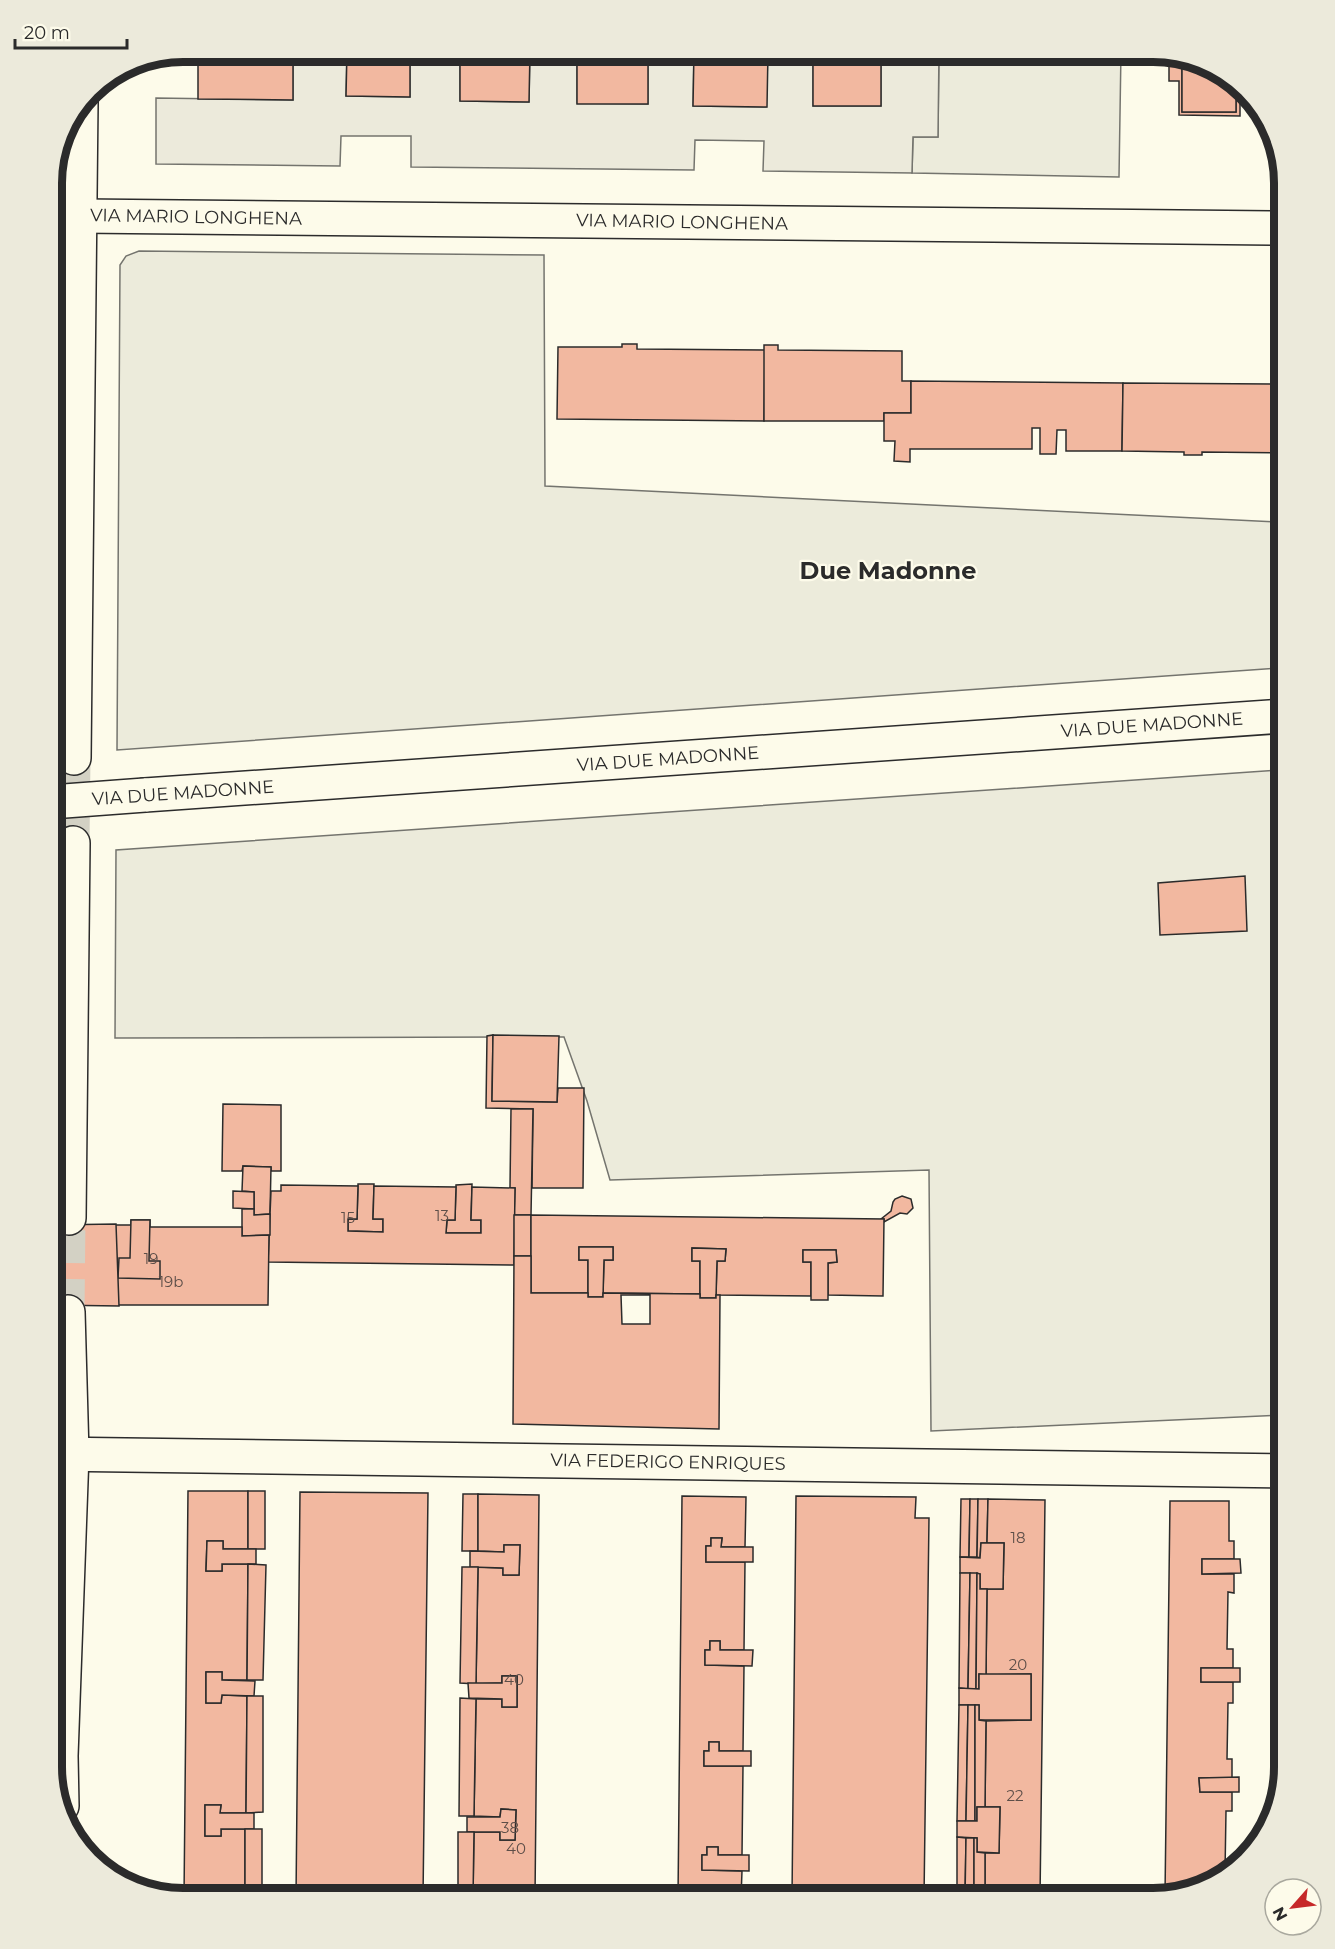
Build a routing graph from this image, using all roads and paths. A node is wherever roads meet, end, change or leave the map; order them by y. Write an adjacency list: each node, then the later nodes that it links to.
1 (81, 117): 2 (street)
2 (80, 216): 3 (street, VIA MARIO LONGHENA); 5 (street)
3 (1274, 228)
4 (1274, 717): 6 (street, VIA DUE MADONNE, bridge)
5 (74, 758)
6 (62, 801)
7 (73, 843): 8 (street)
8 (69, 1218)
9 (68, 1312): 10 (street)
10 (62, 1454): 11 (street, VIA FEDERIGO ENRIQUES)
11 (1274, 1471)

